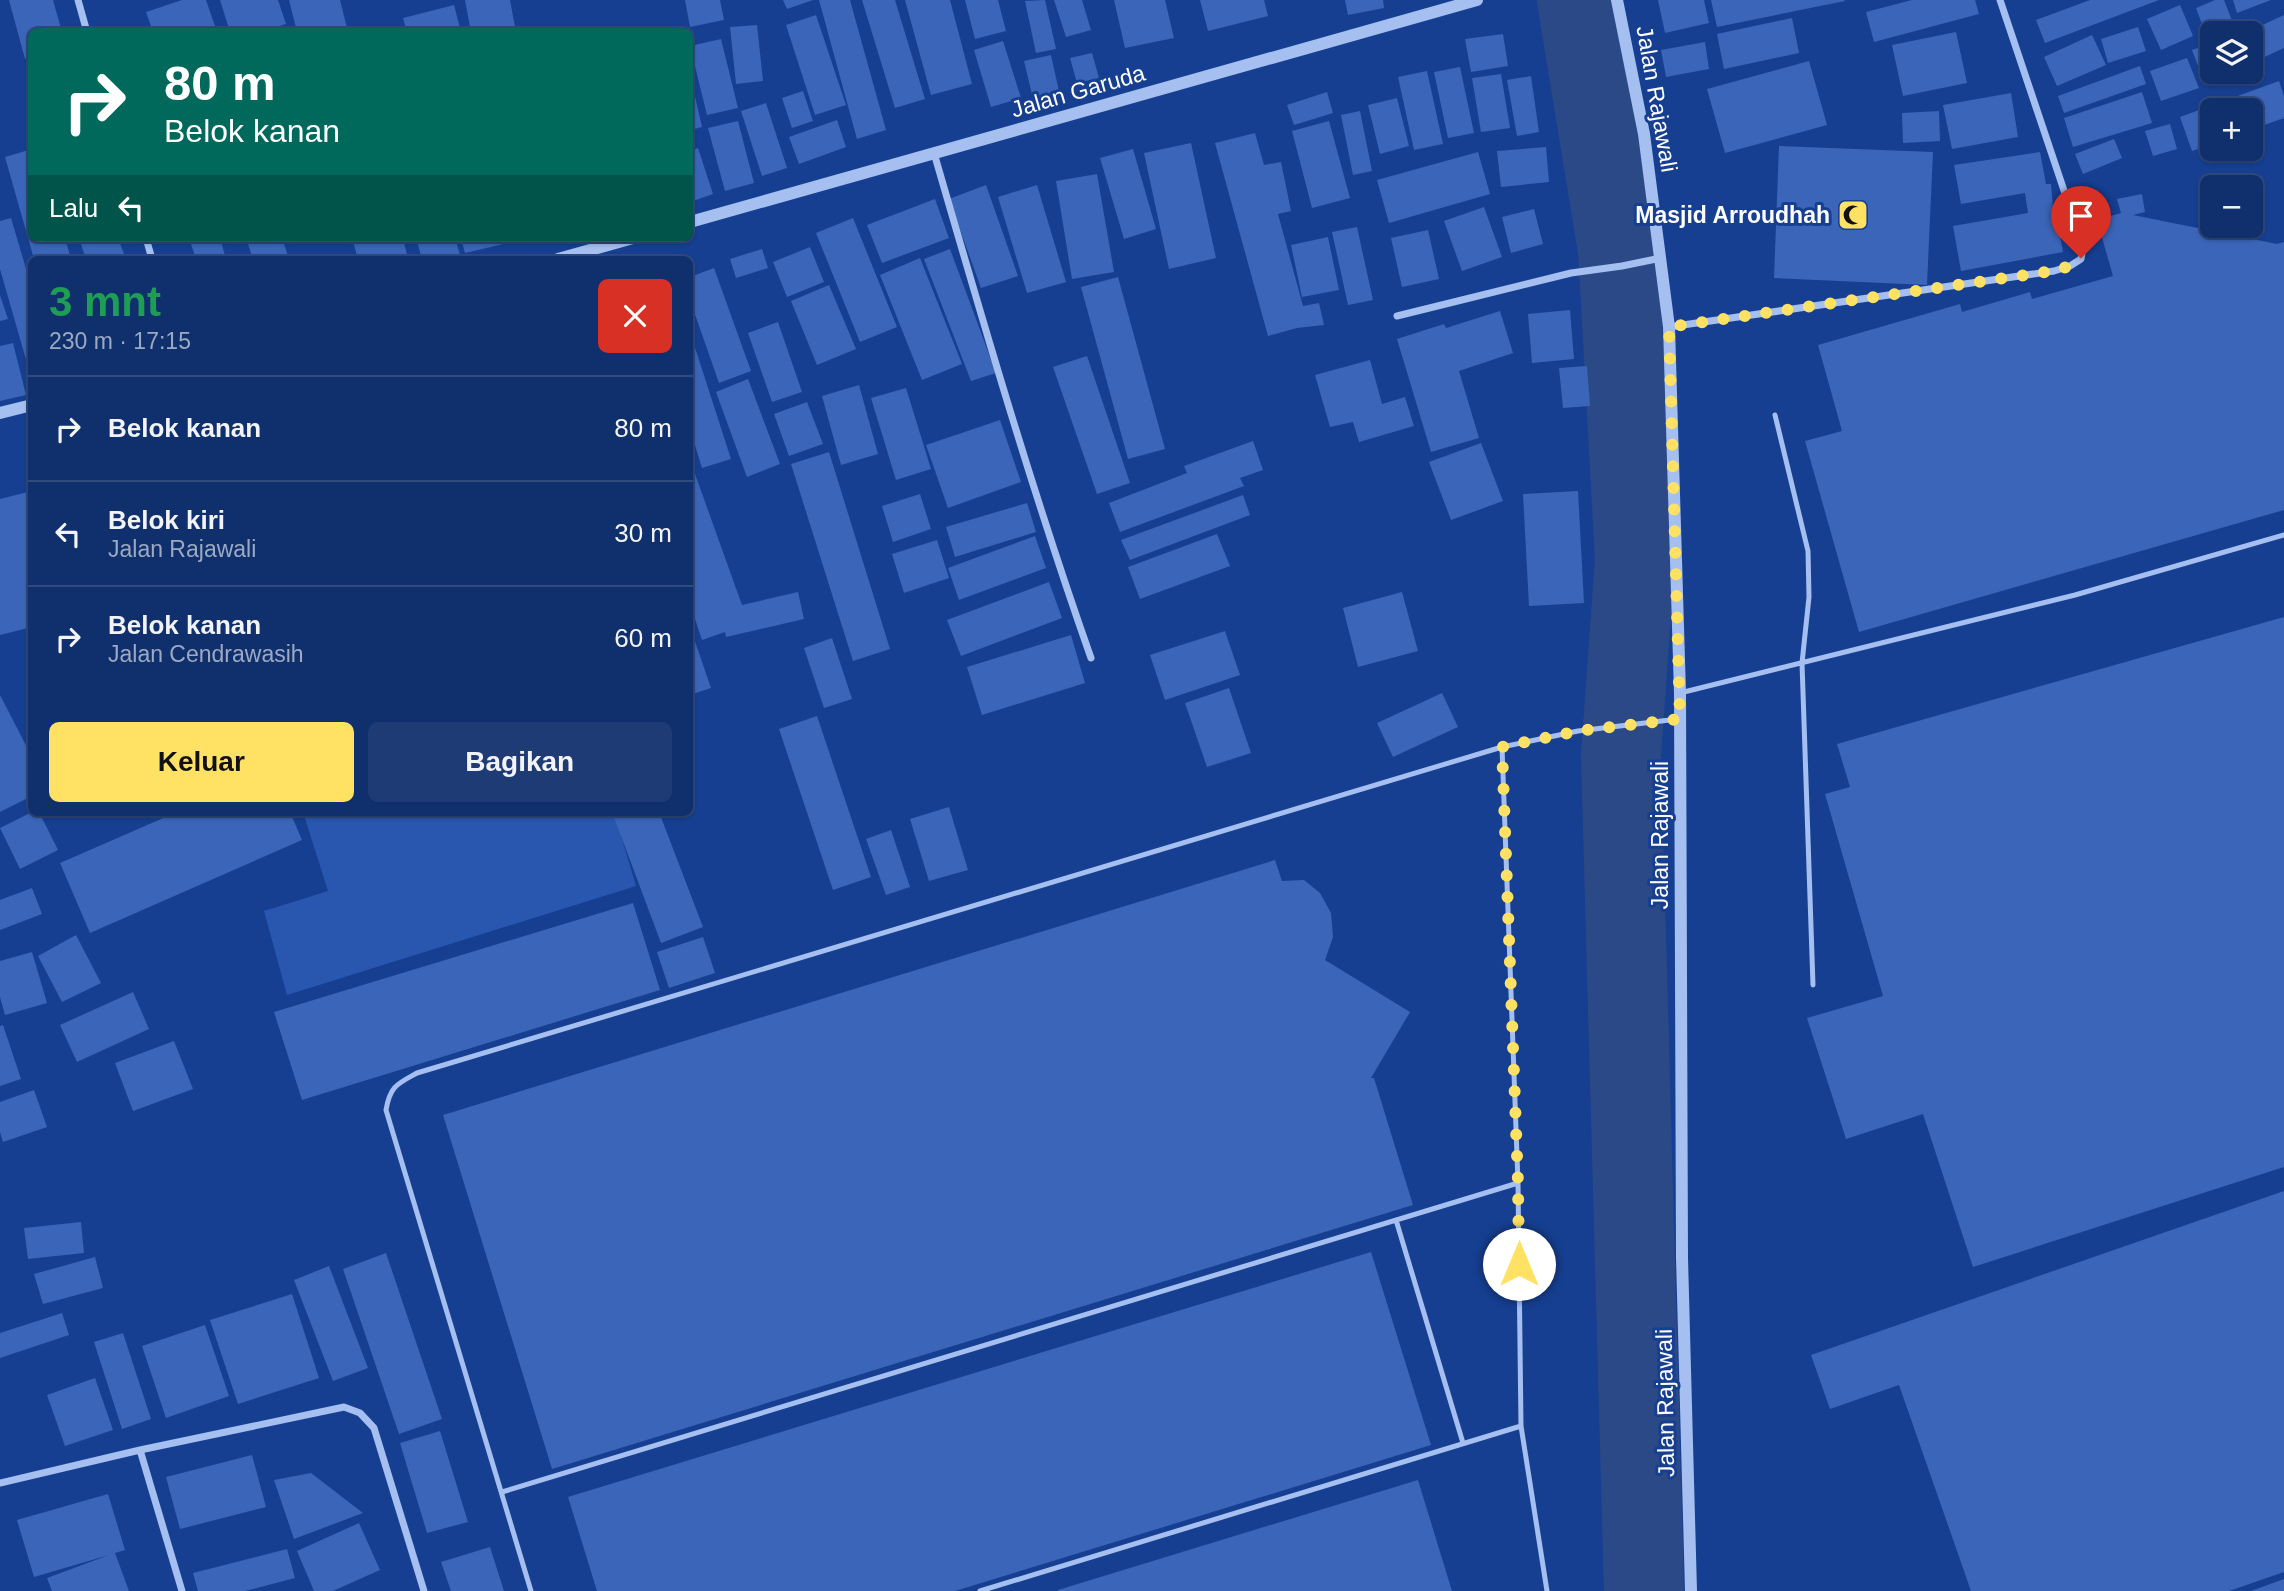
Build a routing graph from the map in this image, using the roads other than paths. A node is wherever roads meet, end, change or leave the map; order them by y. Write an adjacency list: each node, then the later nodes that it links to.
1 (78, 0): 5 (street)
2 (1477, 0): 6 (street, Jalan Garuda)
3 (1616, 0): 10 (street, Jalan Rajawali)
4 (2000, 0): 12 (street)
5 (86, 28)
6 (934, 153): 7 (street, Jalan Garuda); 17 (street)
7 (693, 221)
8 (619, 242): 9 (street)
9 (569, 256)
10 (1661, 258): 11 (street); 12 (street, Jalan Rajawali)
11 (1397, 316)
12 (1669, 327): 19 (street, Jalan Rajawali)
13 (28, 406): 14 (street)
14 (0, 413)
15 (1775, 415): 18 (lane)
16 (2284, 535): 18 (lane)
17 (1091, 658)
18 (1802, 663): 19 (lane); 22 (lane)
19 (1680, 693): 20 (street, Jalan Rajawali)
20 (1680, 719): 21 (lane); 35 (street, Jalan Rajawali)
21 (1502, 747): 23 (lane); 29 (lane)
22 (1814, 985)
23 (1518, 1183): 24 (lane); 25 (lane)
24 (1396, 1220): 26 (lane); 29 (lane)
25 (1521, 1426): 26 (lane); 34 (lane)
26 (1463, 1443): 33 (lane)
27 (140, 1450): 28 (street); 30 (street); 31 (street)
28 (0, 1483)
29 (502, 1492): 32 (lane)
30 (182, 1591)
31 (424, 1591)
32 (531, 1591)
33 (980, 1591)
34 (1547, 1591)
35 (1690, 1591)

